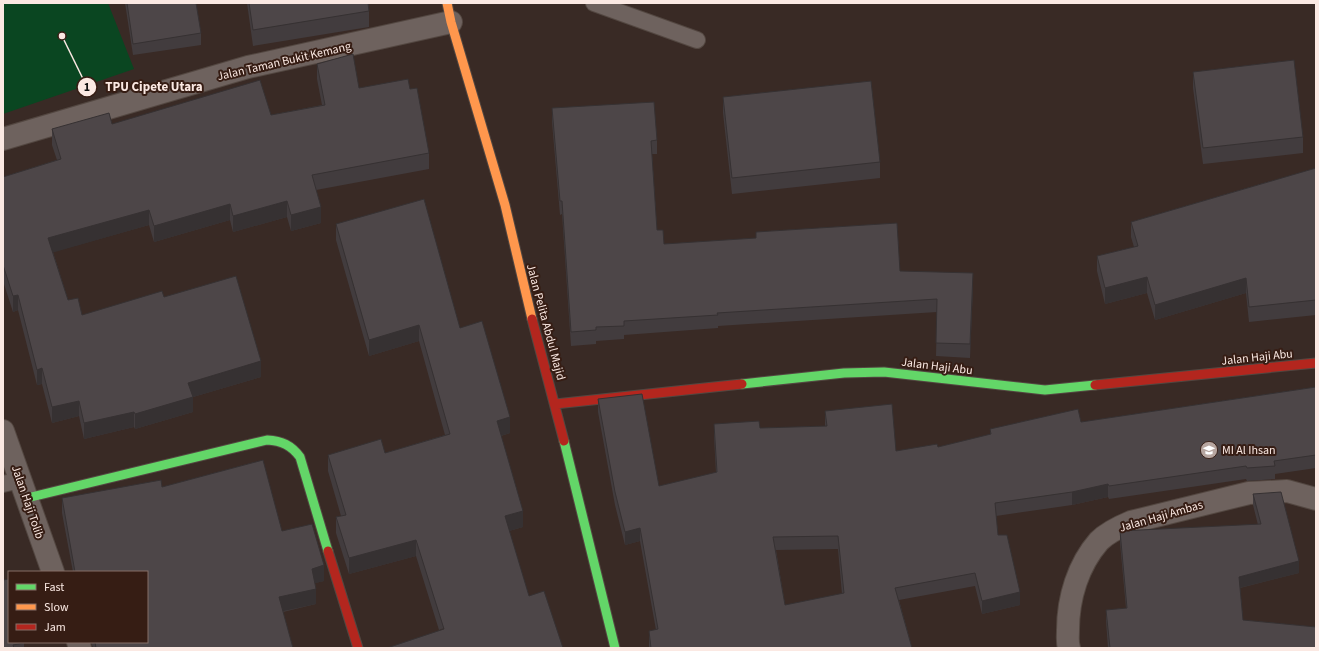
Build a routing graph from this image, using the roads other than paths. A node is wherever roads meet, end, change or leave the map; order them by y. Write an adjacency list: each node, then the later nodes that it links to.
1 (594, 3): 3 (lane)
2 (449, 13): 4 (street, Jalan Taman Bukit Kemang); 6 (street, Jalan Pelita Abdul Majid)
3 (697, 40)
4 (3, 139)
5 (1316, 363): 6 (street, Jalan Haji Abu)
6 (555, 404): 12 (street, Jalan Pelita Abdul Majid)
7 (3, 431): 8 (street, Jalan Haji Tolib)
8 (17, 487): 10 (street, Jalan Haji Tolib); 11 (street)
9 (1316, 499): 13 (street, Jalan Haji Ambas)
10 (53, 571)
11 (358, 648)
12 (615, 648)
13 (1069, 648)

